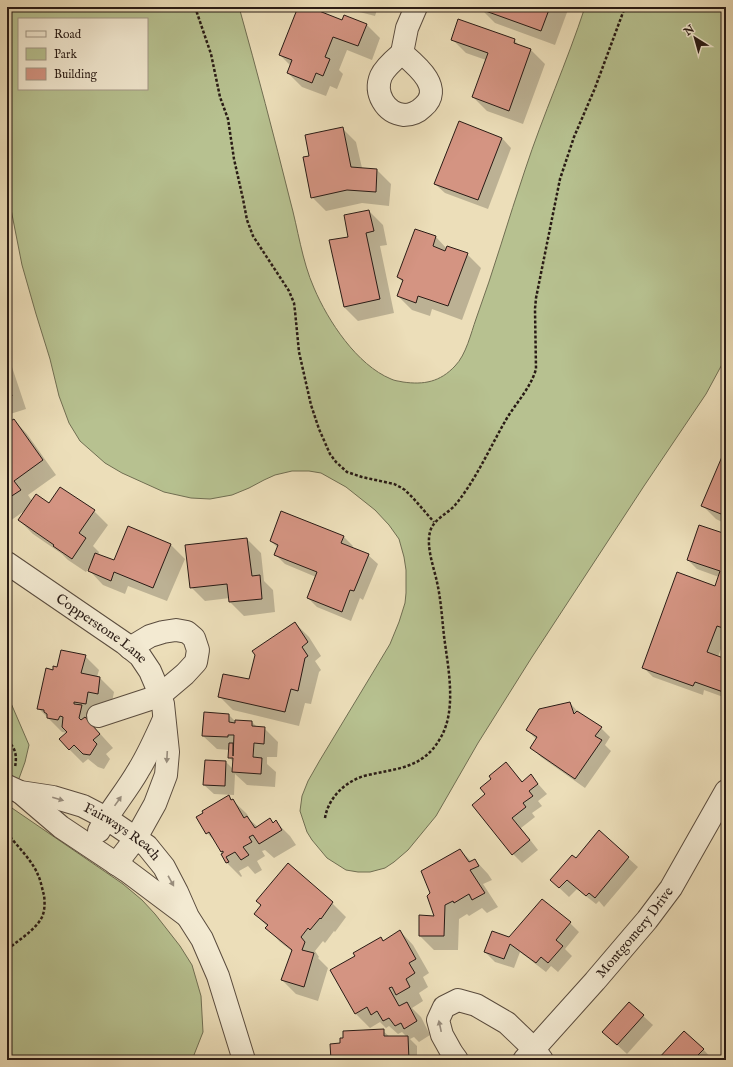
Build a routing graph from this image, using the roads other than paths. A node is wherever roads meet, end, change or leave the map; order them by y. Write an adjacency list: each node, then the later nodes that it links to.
1 (416, 7): 2 (street)
2 (402, 53)
3 (7, 563): 4 (street, Copperstone Lane)
4 (130, 648): 5 (street, Copperstone Lane); 5 (street)
5 (159, 696): 6 (street); 7 (street, Copperstone Lane)
6 (98, 716)
7 (165, 718): 10 (street, one-way to 7); 11 (street, Copperstone Lane, one-way to 11)
8 (11, 788): 10 (street, Fairways Reach, one-way to 10); 12 (street, Fairways Reach)
9 (726, 791): 15 (street, Montgomery Drive)
10 (106, 818): 11 (street, Fairways Reach); 12 (street)
11 (136, 838): 13 (street, Copperstone Lane); 14 (street, Fairways Reach, one-way to 14)
12 (92, 846): 13 (street, Fairways Reach)
13 (116, 864): 14 (street, Fairways Reach)
14 (188, 917): 16 (street, Fairways Reach)
15 (533, 1056): 17 (street, one-way to 15)
16 (244, 1060)
17 (457, 1060)

